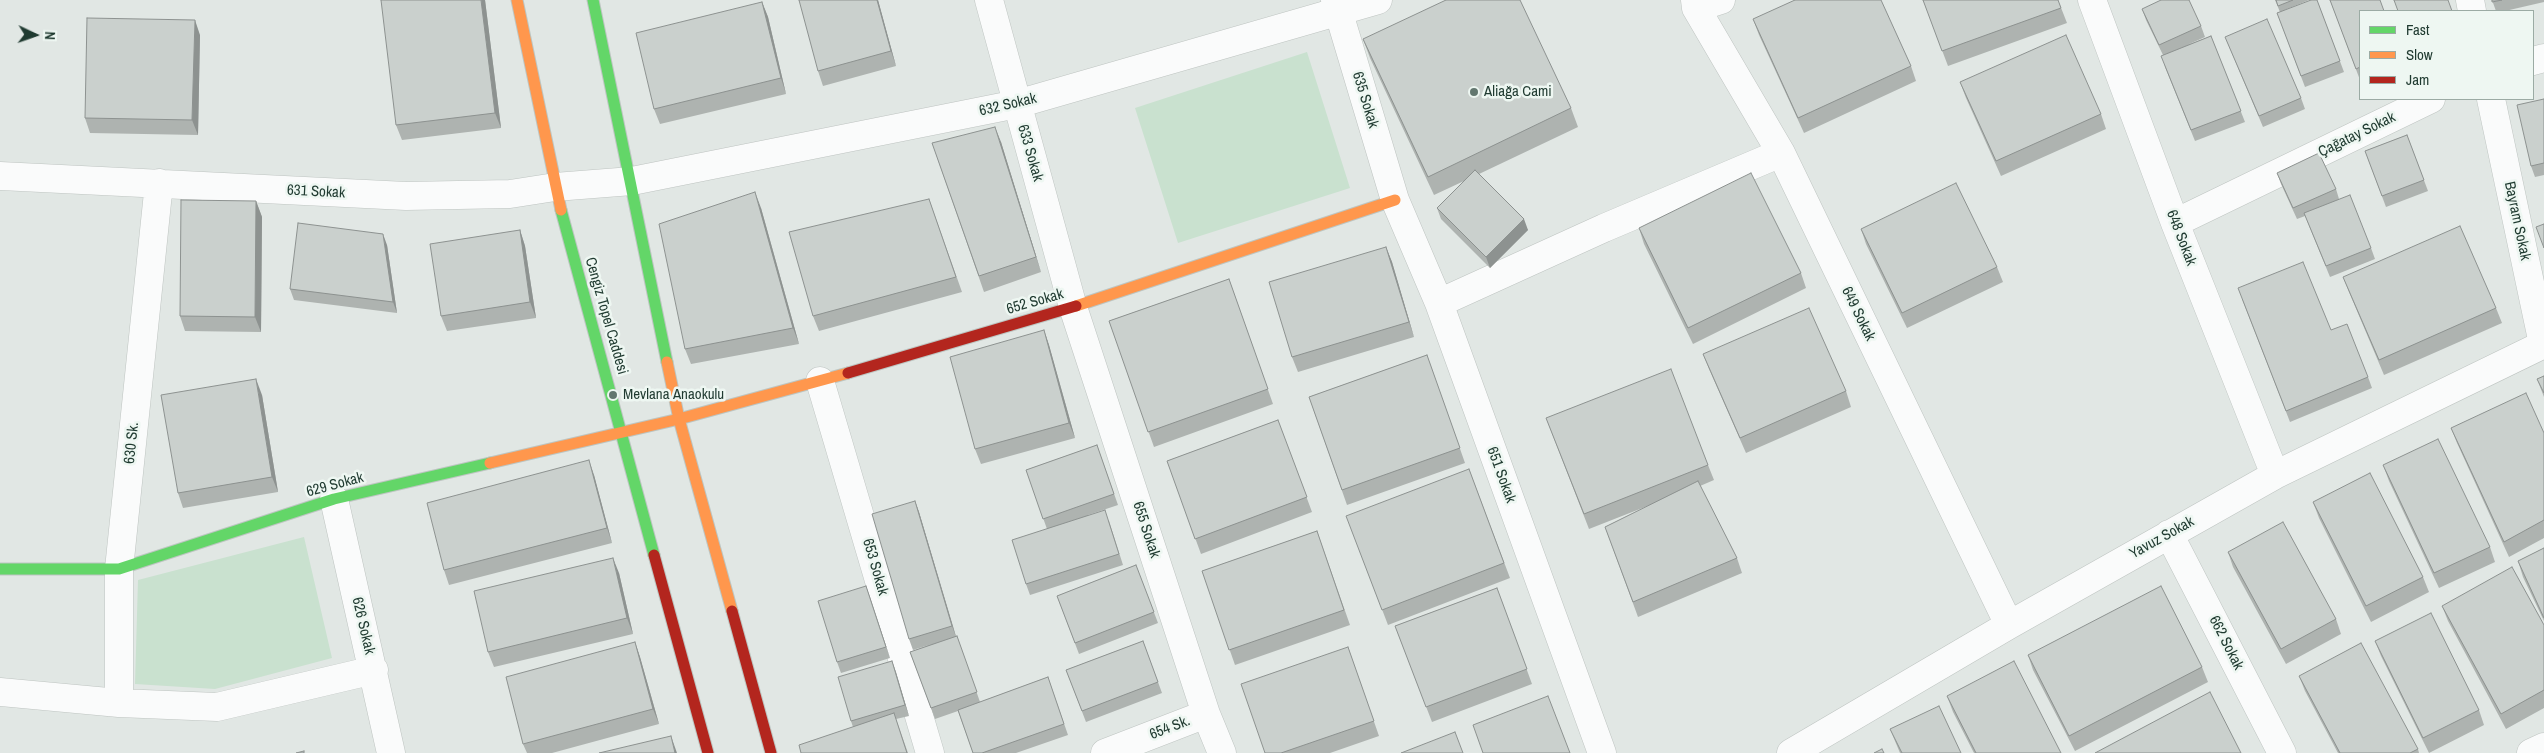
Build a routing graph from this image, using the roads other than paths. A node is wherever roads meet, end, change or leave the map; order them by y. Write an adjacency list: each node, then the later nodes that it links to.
1 (517, 0): 15 (street, Cengiz Topel Caddesi)
2 (593, 0): 13 (street)
3 (989, 0): 10 (street, 633 Sokak)
4 (1378, 0): 7 (street, 632 Sokak)
5 (2092, 0): 17 (street, 648 Sokak)
6 (1704, 3): 11 (street, 649 Sokak)
7 (1337, 6): 10 (street, 632 Sokak); 16 (street, 635 Sokak)
8 (2429, 100): 17 (street, Çağatay Sokak)
9 (2491, 100): 20 (street, Bayram Sokak)
10 (1017, 104): 13 (street, 632 Sokak); 19 (street, 633 Sokak)
11 (1781, 154): 18 (street); 29 (street, 649 Sokak)
12 (0, 176): 14 (street, 631 Sokak)
13 (632, 181): 15 (street, 631 Sokak); 22 (street)
14 (159, 183): 15 (street, 631 Sokak); 27 (street, 630 Sk.)
15 (554, 186): 23 (street, Cengiz Topel Caddesi)
16 (1395, 200): 18 (street, 651 Sokak); 19 (street, 652 Sokak)
17 (2175, 223): 24 (street, 648 Sokak)
18 (1439, 303): 41 (street, 651 Sokak)
19 (1073, 307): 21 (street, 652 Sokak); 33 (street, 655 Sokak)
20 (2543, 344): 24 (street, Yavuz Sokak)
21 (820, 381): 22 (street, 652 Sokak); 38 (street, 653 Sokak)
22 (679, 419): 23 (street, 629 Sokak); 37 (street)
23 (620, 433): 25 (street, 629 Sokak); 36 (street, Cengiz Topel Caddesi)
24 (2275, 475): 26 (street, Yavuz Sokak)
25 (334, 499): 27 (street, 629 Sokak); 30 (street, 626 Sokak)
26 (2169, 534): 29 (street, Yavuz Sokak); 43 (street, 662 Sokak)
27 (119, 568): 28 (street, 629 Sokak); 32 (street, 630 Sk.)
28 (0, 569)
29 (2009, 625): 42 (street, Yavuz Sokak)
30 (374, 670): 32 (street); 35 (street, 626 Sokak)
31 (0, 692): 32 (street)
32 (119, 704)
33 (1206, 714): 39 (street, 654 Sk.); 40 (street, 655 Sokak)
34 (2544, 747): 44 (street)
35 (391, 753)
36 (708, 753)
37 (770, 753)
38 (930, 753)
39 (1106, 753)
40 (1222, 753)
41 (1602, 753)
42 (1791, 753)
43 (2282, 753)
44 (2531, 753)

